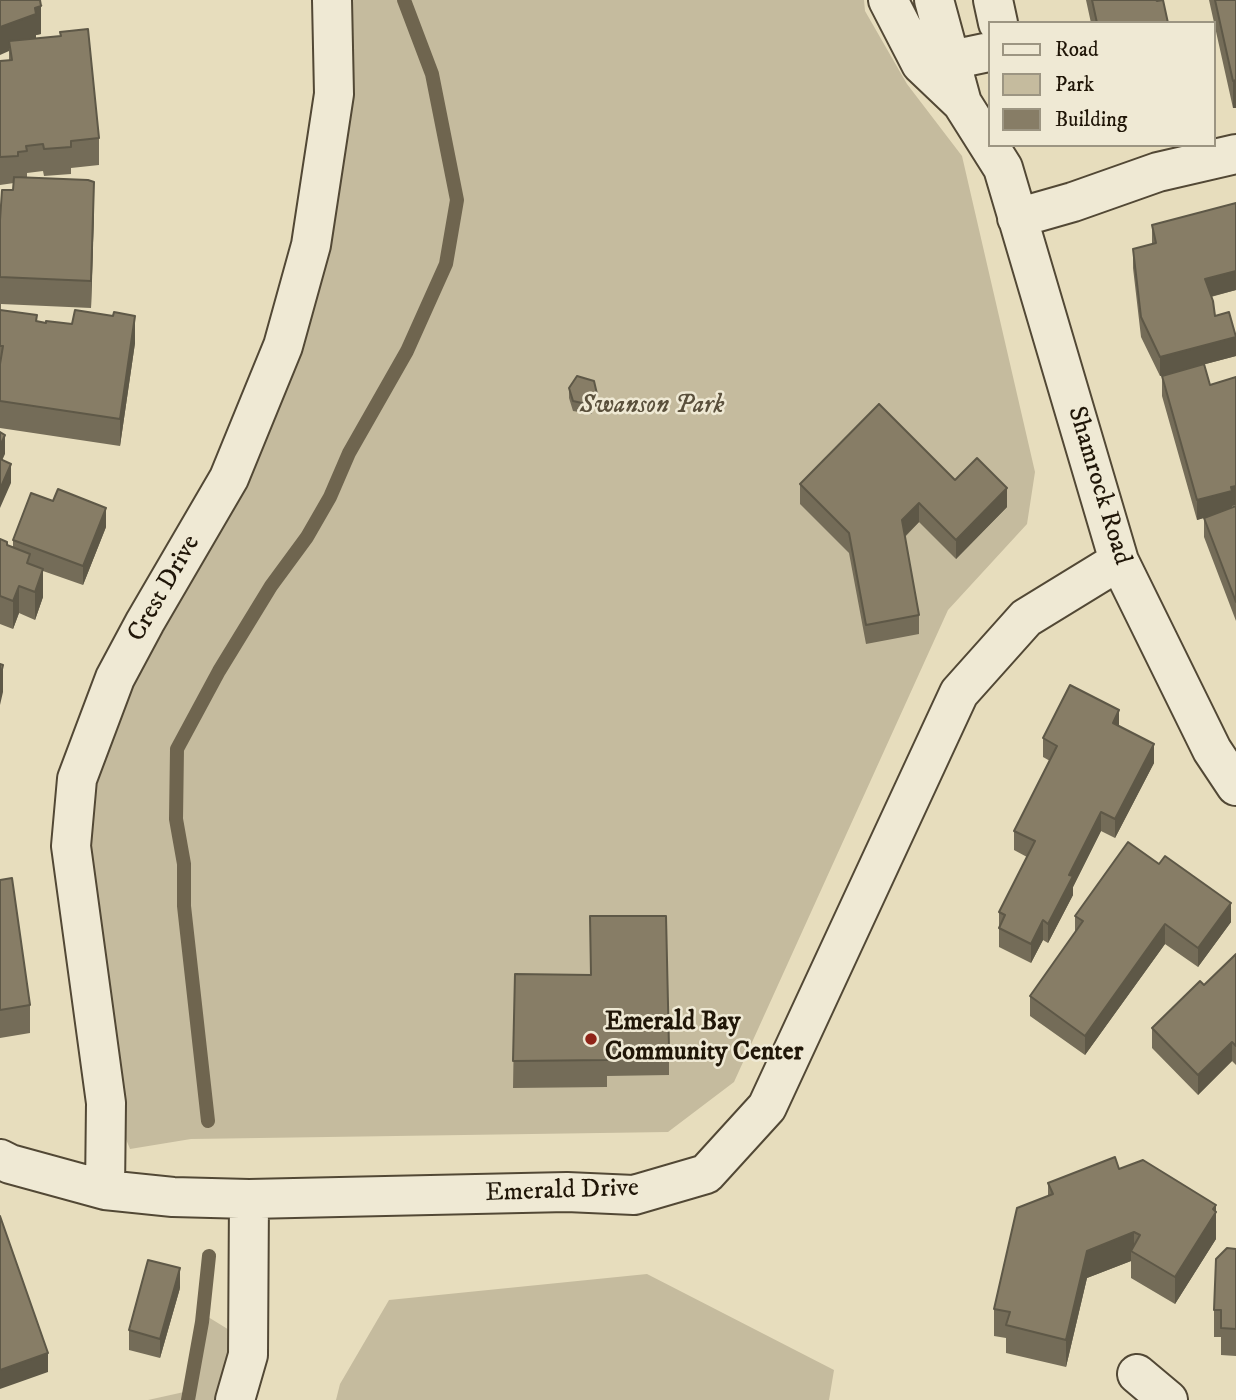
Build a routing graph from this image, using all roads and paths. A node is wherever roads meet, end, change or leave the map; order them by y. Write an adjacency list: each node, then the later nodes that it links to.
1 (332, 0): 16 (street, Crest Drive)
2 (888, 0): 8 (street, Shamrock Road)
3 (934, 0): 7 (street, Shamrock Road)
4 (993, 0): 5 (street)
5 (998, 21)
6 (988, 52): 7 (street)
7 (950, 60): 8 (street, Shamrock Road)
8 (962, 103): 9 (street, Shamrock Road)
9 (988, 136)
10 (1236, 154): 12 (street)
11 (1005, 157): 12 (street, Shamrock Road)
12 (1017, 218): 13 (street, Shamrock Road)
13 (1119, 561): 14 (street, Shamrock Road); 17 (street, Emerald Drive)
14 (1236, 786)
15 (0, 1159): 16 (street, Emerald Drive)
16 (105, 1190): 17 (street, Emerald Drive)
17 (249, 1199): 19 (street)
18 (1137, 1374): 20 (street)
19 (235, 1400)
20 (1168, 1400)

